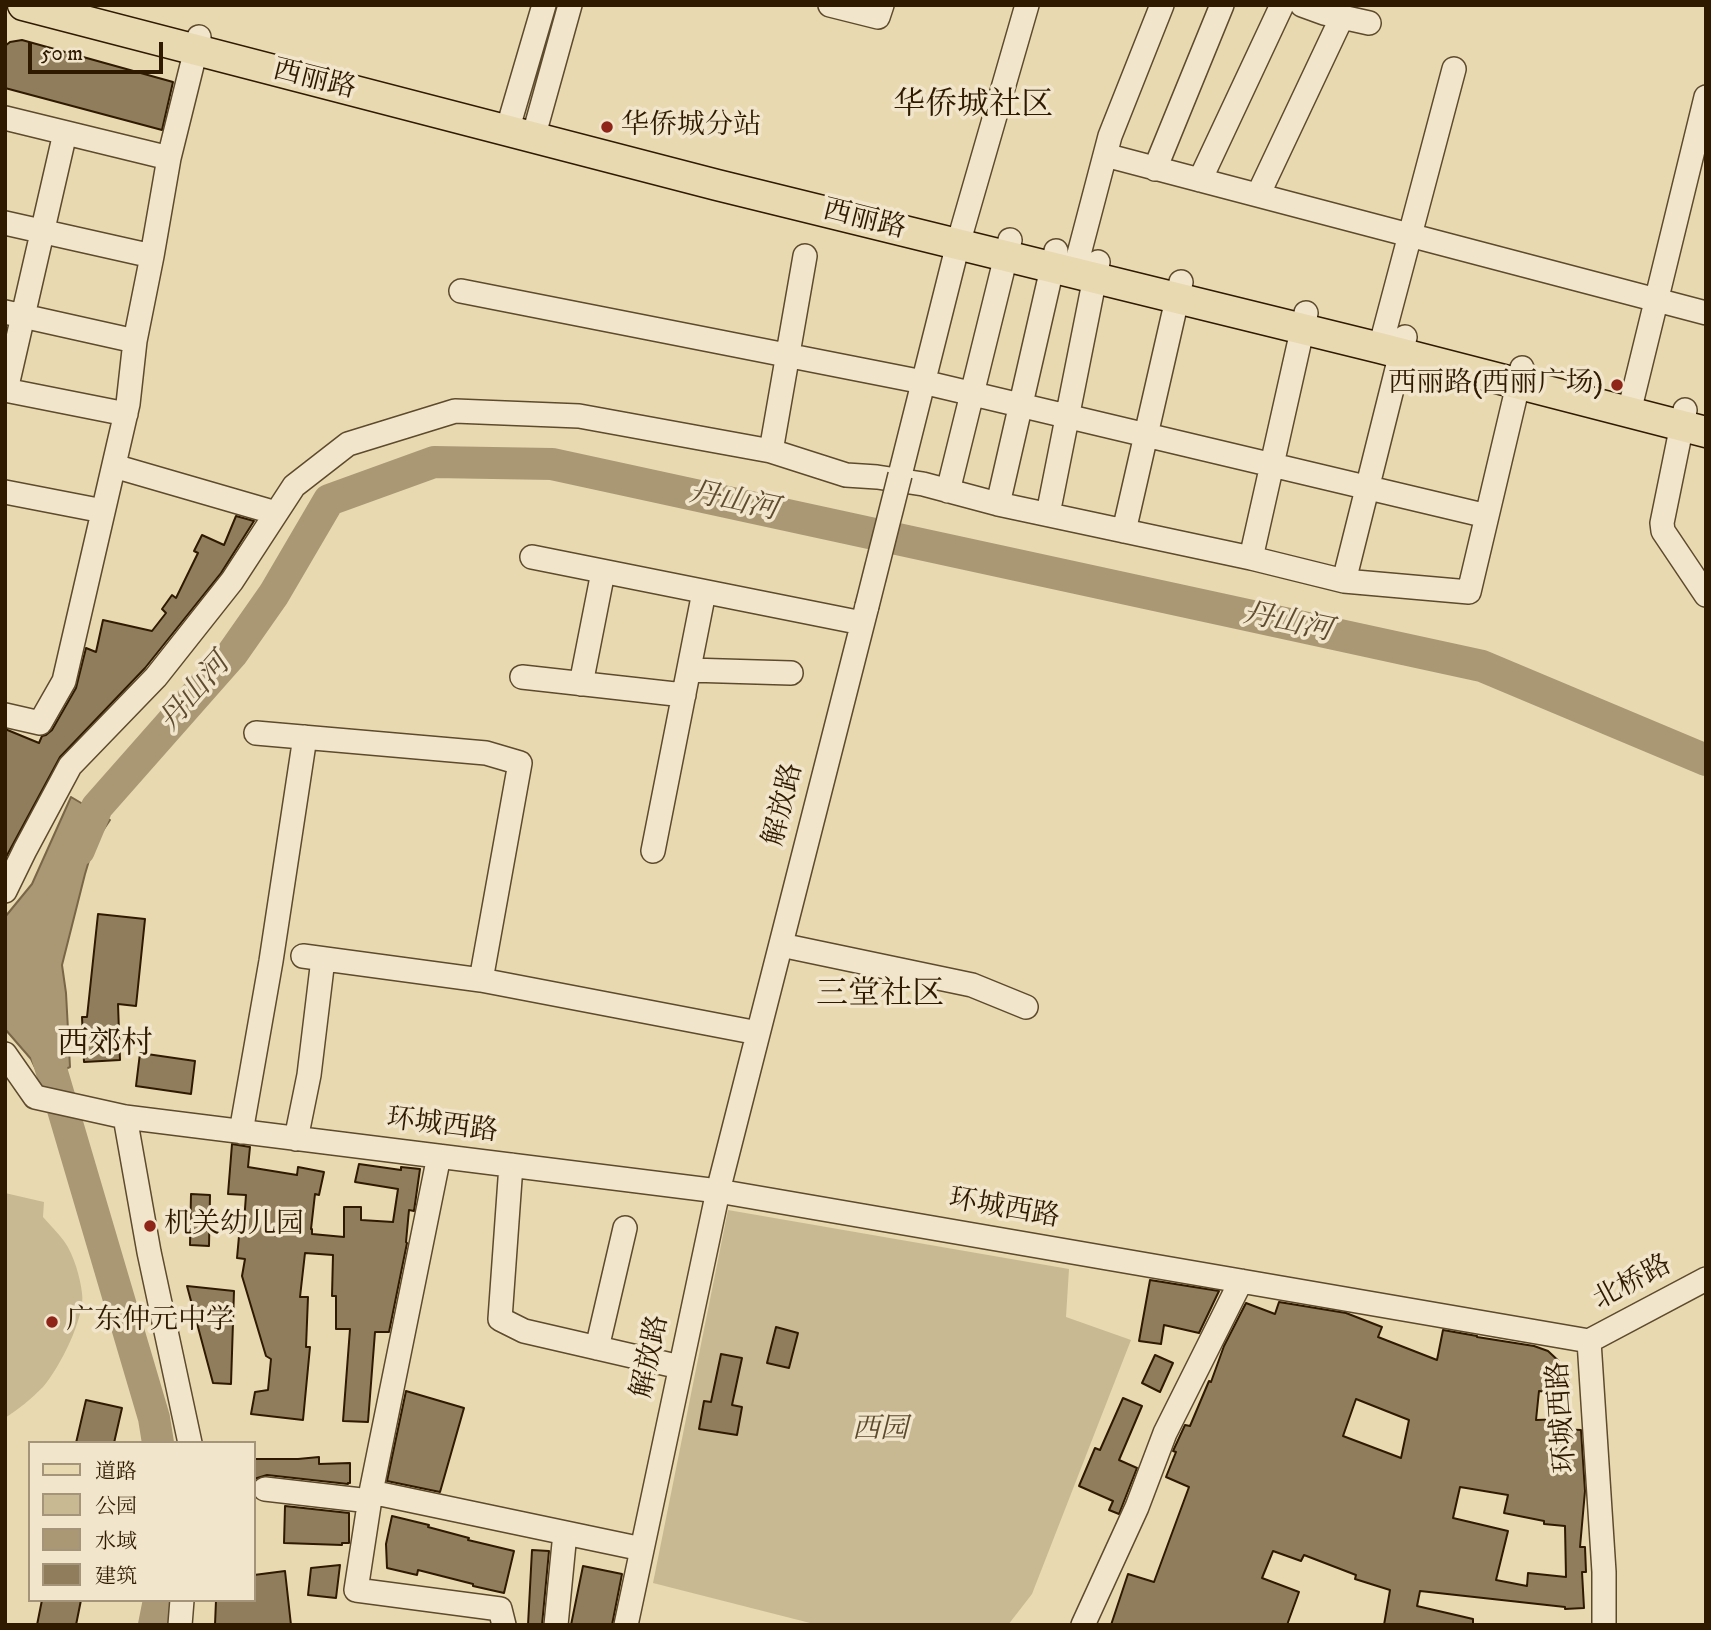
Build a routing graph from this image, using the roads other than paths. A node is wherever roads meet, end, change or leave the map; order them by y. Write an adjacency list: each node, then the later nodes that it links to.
1 (23, 5): 14 (main road, 西丽路)
2 (76, 5): 14 (main road, 西丽路)
3 (544, 5): 18 (street)
4 (570, 5): 18 (street)
5 (830, 5): 6 (street)
6 (882, 5)
7 (1027, 5): 28 (street, 解放路)
8 (1162, 5): 20 (street)
9 (1222, 5): 22 (street)
10 (1282, 5): 23 (street)
11 (1302, 5): 12 (street)
12 (1342, 17): 13 (street); 24 (street)
13 (1369, 23)
14 (198, 44): 18 (main road, 西丽路); 21 (street)
15 (1454, 69): 27 (street)
16 (1706, 97): 35 (street)
17 (5, 118): 19 (street)
18 (522, 127): 28 (main road, 西丽路)
19 (65, 133): 21 (street); 26 (street)
20 (1105, 155): 22 (street); 32 (street)
21 (169, 159): 30 (street)
22 (1155, 169): 23 (street)
23 (1199, 180): 24 (street)
24 (1258, 195): 27 (street)
25 (5, 223): 26 (street)
26 (42, 232): 30 (street); 37 (street)
27 (1409, 235): 35 (street); 40 (street)
28 (961, 237): 29 (main road, 西丽路); 43 (street, 解放路)
29 (1008, 248): 32 (main road, 西丽路); 45 (street)
30 (152, 256): 39 (street)
31 (805, 256): 41 (street)
32 (1076, 265): 33 (main road, 西丽路); 47 (street); 49 (street)
33 (1179, 290): 38 (main road, 西丽路); 51 (street)
34 (461, 291): 41 (street)
35 (1656, 300): 36 (street); 46 (street)
36 (1706, 313)
37 (14, 314): 39 (street); 44 (street)
38 (1304, 321): 40 (main road, 西丽路); 53 (street)
39 (135, 341): 48 (street)
40 (1392, 342): 42 (main road, 西丽路); 55 (street)
41 (788, 355): 43 (street); 52 (street)
42 (1520, 376): 46 (main road, 西丽路); 62 (street)
43 (923, 382): 45 (street); 70 (street, 解放路, bridge)
44 (6, 390): 48 (street)
45 (972, 393): 47 (street); 56 (street)
46 (1631, 404): 50 (main road, 西丽路)
47 (1021, 405): 49 (street); 58 (street)
48 (126, 414): 54 (street)
49 (1067, 416): 51 (street); 61 (street)
50 (1694, 421): 69 (street)
51 (1146, 435): 53 (street); 63 (street)
52 (771, 451): 56 (street); 60 (street)
53 (1272, 465): 55 (street); 65 (street)
54 (114, 466): 59 (street); 60 (street)
55 (1367, 488): 62 (street); 67 (street)
56 (948, 491): 58 (street)
57 (5, 492): 59 (street)
58 (998, 503): 61 (street)
59 (103, 511): 76 (street)
60 (276, 513): 80 (street)
61 (1048, 514): 63 (street)
62 (1487, 516): 67 (street)
63 (1124, 531): 65 (street)
64 (532, 558): 66 (street)
65 (1251, 558): 67 (street)
66 (603, 572): 68 (street); 74 (street)
67 (1344, 581)
68 (704, 592): 70 (street); 71 (street)
69 (1706, 595)
70 (864, 615): 81 (street, 解放路)
71 (689, 670): 72 (street); 75 (street)
72 (791, 673)
73 (522, 677): 74 (street)
74 (581, 684): 75 (street)
75 (684, 695): 79 (street)
76 (5, 715)
77 (256, 733): 78 (street)
78 (305, 737): 82 (street); 87 (street)
79 (653, 850)
80 (5, 891)
81 (780, 945): 83 (street); 84 (street, 解放路)
82 (481, 980): 84 (street); 88 (street)
83 (1026, 1007)
84 (758, 1033): 91 (street, 解放路)
85 (5, 1054): 86 (street, 环城西路)
86 (125, 1117): 87 (street, 环城西路); 98 (street)
87 (241, 1132): 88 (street, 环城西路)
88 (296, 1139): 89 (street, 环城西路)
89 (439, 1156): 90 (street, 环城西路); 100 (street)
90 (511, 1165): 91 (street, 环城西路); 96 (street)
91 (718, 1191): 94 (street, 环城西路); 97 (street, 解放路)
92 (625, 1228): 96 (street)
93 (1706, 1279): 95 (street, 北桥路)
94 (1241, 1281): 95 (street, 环城西路); 108 (street)
95 (1589, 1341): 109 (street, 环城西路)
96 (597, 1348): 97 (street)
97 (680, 1367): 102 (street, 解放路)
98 (190, 1441)
99 (265, 1489): 100 (street)
100 (370, 1497): 101 (street); 105 (street)
101 (565, 1533): 102 (street); 106 (street)
102 (642, 1549): 107 (street, 解放路)
103 (182, 1602): 104 (street)
104 (180, 1625)
105 (504, 1625)
106 (556, 1625)
107 (626, 1625)
108 (1083, 1625)
109 (1604, 1625)

